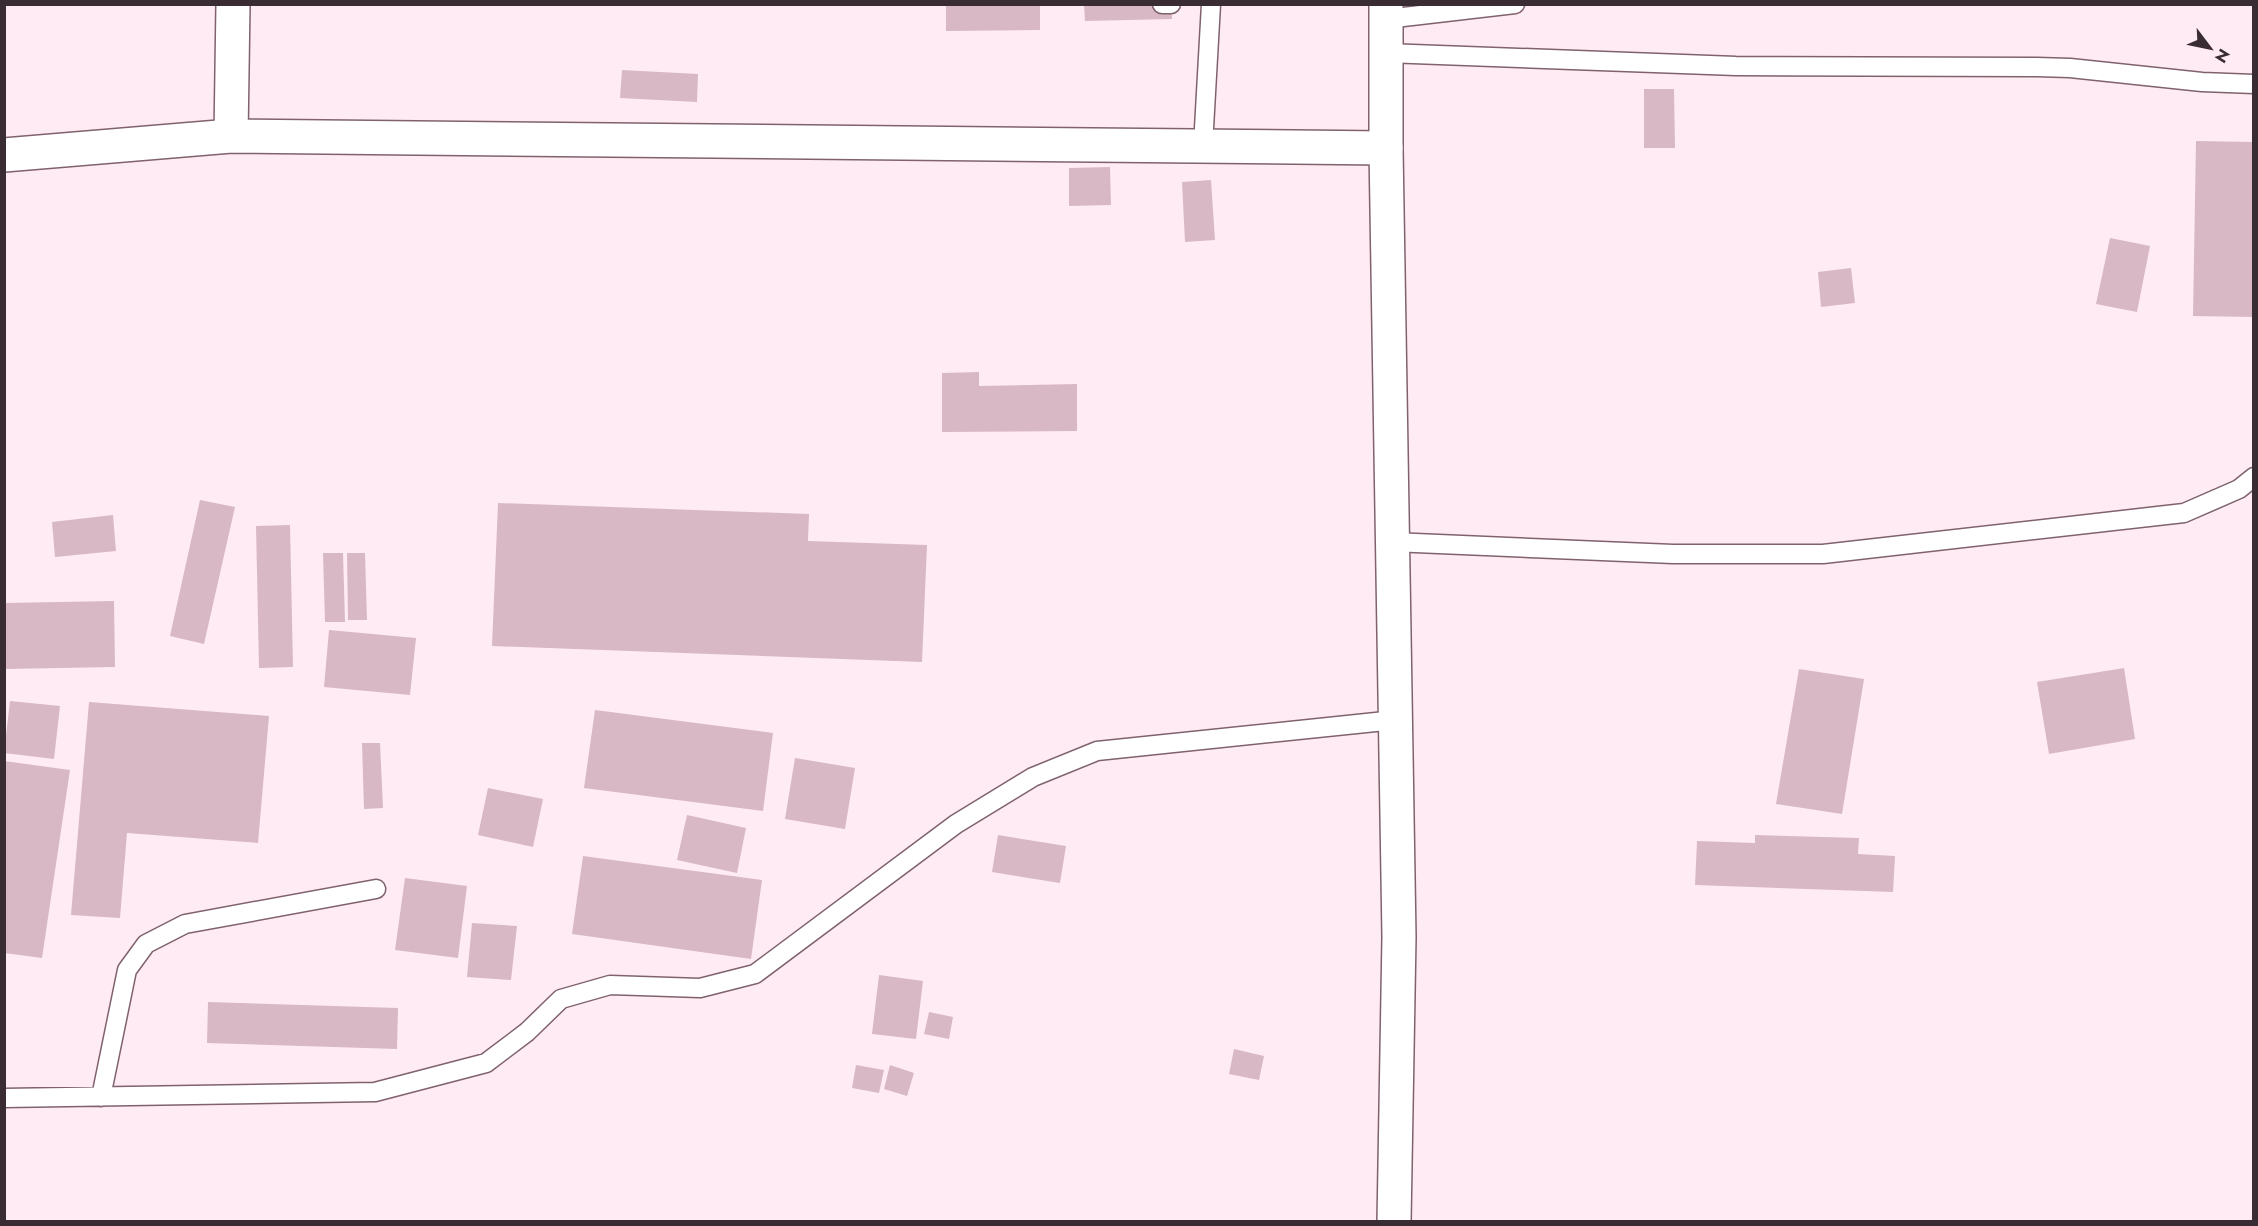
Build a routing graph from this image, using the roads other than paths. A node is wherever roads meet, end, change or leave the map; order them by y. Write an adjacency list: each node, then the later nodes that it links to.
1 (233, 4): 9 (street)
2 (1162, 4): 3 (lane)
3 (1171, 4)
4 (1211, 4): 10 (lane)
5 (1515, 4): 6 (lane)
6 (1386, 12): 7 (street)
7 (1386, 53): 8 (lane); 11 (street)
8 (2253, 84)
9 (231, 136): 10 (street); 12 (street)
10 (1203, 146): 11 (street)
11 (1386, 148): 14 (street)
12 (4, 156)
13 (2253, 477): 14 (lane)
14 (1392, 542): 15 (street)
15 (1395, 720): 17 (lane); 19 (street)
16 (376, 889): 17 (lane)
17 (101, 1097): 18 (lane)
18 (4, 1098)
19 (1394, 1221)

